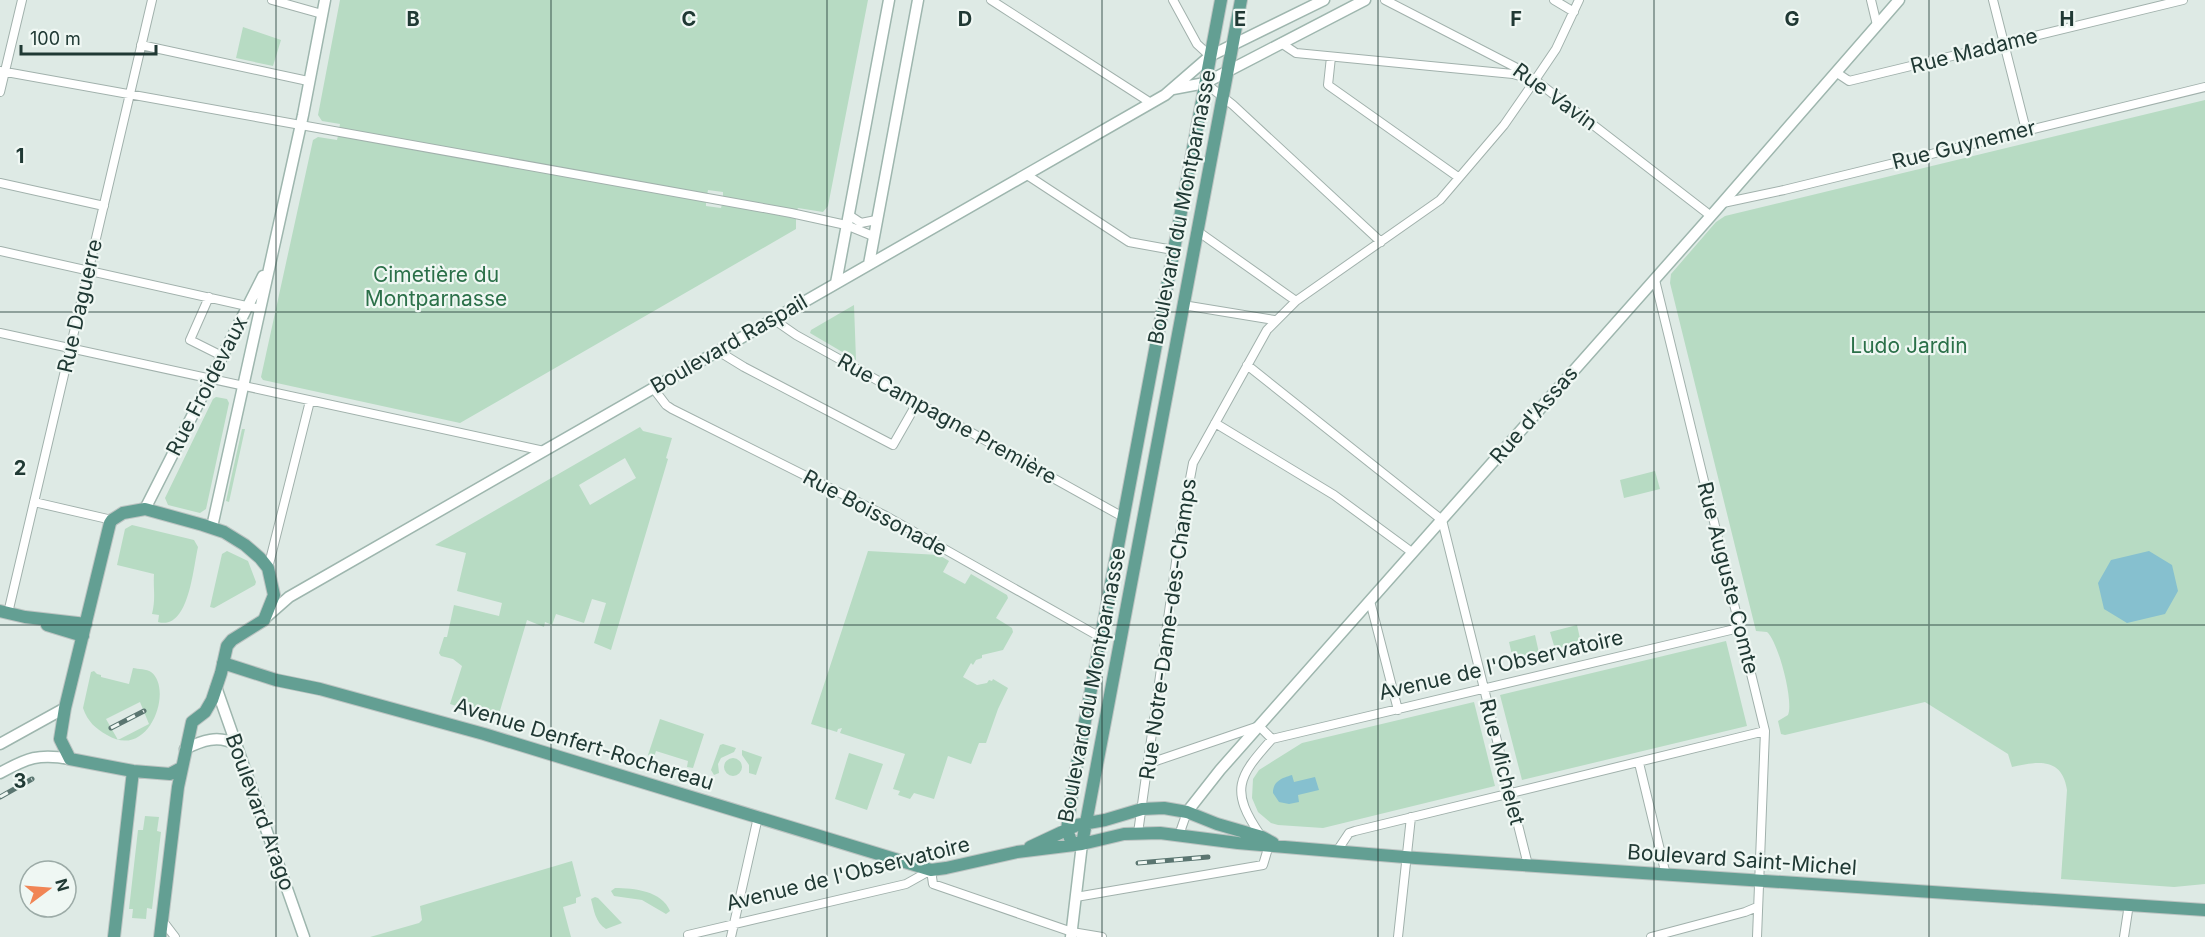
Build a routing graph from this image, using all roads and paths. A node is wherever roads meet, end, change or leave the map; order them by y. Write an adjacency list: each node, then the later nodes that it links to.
1 (22, 0): 30 (street)
2 (152, 0): 25 (street, Rue Daguerre)
3 (272, 0): 21 (street)
4 (325, 0): 21 (main road, Rue Froidevaux)
5 (890, 0): 49 (main road)
6 (918, 0): 50 (main road)
7 (991, 0): 40 (street)
8 (1173, 0): 27 (street)
9 (1221, 0): 27 (main road, Boulevard du Montparnasse)
10 (1241, 0): 26 (main road, Boulevard du Montparnasse)
11 (1324, 0): 26 (main road, Boulevard Raspail)
12 (1365, 0): 23 (main road, Boulevard Raspail)
13 (1384, 0): 32 (street, Rue Vavin)
14 (1554, 0): 20 (street)
15 (1579, 0): 20 (street, Rue Notre-Dame-des-Champs)
16 (1871, 0): 22 (street)
17 (1899, 0): 22 (main road, Rue d'Assas)
18 (1994, 0): 24 (street)
19 (2183, 0): 24 (street, Rue Madame)
20 (1574, 12): 32 (street, Rue Notre-Dame-des-Champs)
21 (322, 14): 33 (main road, Rue Froidevaux)
22 (1877, 25): 31 (main road, Rue d'Assas)
23 (1281, 43): 28 (street); 29 (main road, Boulevard Raspail)
24 (2004, 44): 31 (street, Rue Madame); 42 (street)
25 (141, 45): 33 (street); 38 (street, Rue Daguerre)
26 (1232, 45): 27 (main road, Boulevard Raspail); 29 (main road, Boulevard du Montparnasse)
27 (1210, 56): 34 (main road, Boulevard du Montparnasse); 36 (main road, Boulevard Raspail)
28 (1331, 57): 32 (street); 44 (street)
29 (1227, 70): 34 (main road, Boulevard Raspail); 39 (main road, Boulevard du Montparnasse)
30 (2, 72): 37 (street); 38 (street)
31 (1837, 72): 46 (main road, Rue d'Assas)
32 (1535, 80): 44 (street, Rue Notre-Dame-des-Champs); 48 (street, Rue Vavin)
33 (309, 81): 41 (main road, Rue Froidevaux)
34 (1204, 83): 36 (main road, Boulevard Raspail); 39 (street); 54 (main road, Boulevard du Montparnasse)
35 (2205, 87): 42 (street, Rue Guynemer)
36 (1172, 90): 40 (main road, Boulevard Raspail)
37 (0, 92)
38 (130, 95): 41 (street); 47 (street, Rue Daguerre)
39 (1222, 96): 51 (main road, Boulevard du Montparnasse); 53 (street)
40 (1151, 103): 43 (main road, Boulevard Raspail)
41 (300, 125): 49 (street); 56 (main road, Rue Froidevaux)
42 (2026, 130): 46 (street, Rue Guynemer)
43 (1027, 175): 54 (street); 57 (main road, Boulevard Raspail)
44 (1458, 177): 53 (street, Rue Notre-Dame-des-Champs)
45 (0, 183): 47 (street)
46 (1723, 203): 48 (main road, Rue d'Assas)
47 (104, 206): 58 (street, Rue Daguerre)
48 (1711, 216): 59 (main road, Rue d'Assas)
49 (848, 220): 50 (street); 52 (street); 60 (main road)
50 (876, 220): 52 (main road)
51 (1196, 230): 62 (street); 63 (main road, Boulevard du Montparnasse)
52 (873, 236): 57 (main road)
53 (1381, 242): 62 (street, Rue Notre-Dame-des-Champs)
54 (1173, 250): 82 (main road, Boulevard du Montparnasse)
55 (0, 251): 58 (street)
56 (269, 263): 64 (main road, Rue Froidevaux); 65 (main road, Rue Froidevaux)
57 (869, 264): 60 (main road, Boulevard Raspail)
58 (88, 271): 61 (street); 69 (street, Rue Daguerre)
59 (1655, 280): 84 (main road, Rue d'Assas); 91 (street, Rue Auguste Comte)
60 (836, 283): 66 (main road, Boulevard Raspail)
61 (209, 297): 64 (street); 71 (street)
62 (1296, 302): 67 (street, Rue Notre-Dame-des-Champs)
63 (1183, 305): 67 (street); 116 (main road, Boulevard du Montparnasse)
64 (248, 306): 65 (street); 71 (main road, Rue Froidevaux)
65 (260, 309): 74 (main road, Rue Froidevaux)
66 (773, 319): 70 (main road, Boulevard Raspail); 77 (street, Rue Campagne Première)
67 (1274, 320): 72 (street, Rue Notre-Dame-des-Champs)
68 (0, 333): 69 (street)
69 (70, 348): 73 (street); 80 (street, Rue Daguerre)
70 (718, 351): 75 (main road, Boulevard Raspail); 77 (street)
71 (222, 356): 73 (main road, Rue Froidevaux)
72 (1247, 365): 78 (street, Rue Notre-Dame-des-Champs); 84 (street)
73 (211, 379): 74 (street); 81 (main road, Rue Froidevaux)
74 (242, 386): 76 (street); 85 (main road, Rue Froidevaux)
75 (653, 388): 79 (main road, Boulevard Raspail); 93 (street, Rue Boissonade)
76 (310, 400): 79 (street); 87 (street)
77 (917, 403): 82 (street, Rue Campagne Première)
78 (1215, 423): 86 (street); 107 (street, Rue Notre-Dame-des-Champs)
79 (544, 451): 88 (main road, Boulevard Raspail)
80 (34, 502): 83 (street); 90 (street, Rue Daguerre)
81 (145, 509): 83 (main road); 85 (main road)
82 (1122, 517): 93 (main road, Boulevard du Montparnasse)
83 (112, 520): 92 (main road)
84 (1442, 520): 86 (main road, Rue d'Assas); 96 (street, Rue Michelet)
85 (212, 527): 87 (main road)
86 (1413, 553): 89 (main road, Rue d'Assas)
87 (268, 568): 88 (main road)
88 (280, 597): 94 (main road)
89 (1370, 601): 98 (street); 99 (main road, Rue d'Assas)
90 (7, 613): 92 (main road)
91 (1739, 628): 96 (street, Avenue de l'Observatoire); 100 (street, Rue Auguste Comte)
92 (85, 630): 97 (main road)
93 (1100, 637): 117 (main road, Boulevard du Montparnasse)
94 (224, 663): 95 (main road); 114 (main road, Avenue Denfert-Rochereau)
95 (216, 687): 103 (main road, Boulevard Arago); 104 (main road)
96 (1484, 689): 98 (street, Avenue de l'Observatoire); 111 (street, Rue Michelet)
97 (65, 708): 102 (main road); 105 (main road)
98 (1398, 710): 101 (street, Avenue de l'Observatoire)
99 (1259, 726): 101 (street); 107 (street); 113 (main road, Rue d'Assas)
100 (1765, 731): 106 (street); 128 (street, Rue Auguste Comte)
101 (1272, 739): 120 (street)
102 (0, 744)
103 (236, 745): 104 (main road); 140 (main road, Boulevard Arago)
104 (185, 748): 108 (main road)
105 (70, 759): 109 (main road); 110 (main road)
106 (1639, 763): 111 (street); 127 (street)
107 (1147, 764): 112 (street, Rue Notre-Dame-des-Champs)
108 (181, 768): 109 (main road); 133 (main road)
109 (133, 771): 137 (main road)
110 (0, 773)
111 (1510, 793): 115 (street); 125 (street, Rue Michelet)
112 (1142, 809): 113 (main road, Avenue de l'Observatoire); 116 (main road, Avenue de l'Observatoire); 118 (street, Rue Notre-Dame-des-Champs)
113 (1187, 812): 119 (street, Rue d'Assas); 120 (main road, Avenue de l'Observatoire)
114 (758, 817): 126 (main road, Avenue Denfert-Rochereau); 134 (street)
115 (1411, 817): 122 (street); 124 (street)
116 (1086, 823): 117 (main road, Avenue de l'Observatoire); 121 (main road, Boulevard du Montparnasse)
117 (1067, 830): 121 (main road, Boulevard du Montparnasse); 123 (main road, Avenue de l'Observatoire)
118 (1138, 833): 119 (main road, Avenue de l'Observatoire); 121 (main road, Avenue de l'Observatoire)
119 (1179, 835): 120 (main road, Avenue de l'Observatoire)
120 (1269, 843): 122 (main road, Boulevard Saint-Michel); 129 (street)
121 (1082, 844): 123 (main road, Avenue de l'Observatoire); 129 (main road)
122 (1337, 851): 124 (main road, Boulevard Saint-Michel)
123 (1017, 852): 126 (main road, Avenue de l'Observatoire)
124 (1407, 857): 125 (main road, Boulevard Saint-Michel); 143 (street)
125 (1528, 865): 127 (main road, Boulevard Saint-Michel)
126 (931, 870): 134 (street, Avenue de l'Observatoire); 135 (street)
127 (1666, 875): 128 (main road, Boulevard Saint-Michel)
128 (1758, 881): 130 (main road, Boulevard Saint-Michel); 131 (street, Rue Auguste Comte)
129 (1076, 897): 135 (main road)
130 (2129, 904): 132 (main road, Boulevard Saint-Michel); 146 (street)
131 (1757, 907): 144 (street); 145 (street, Rue Auguste Comte)
132 (2205, 910)
133 (162, 920): 138 (main road); 139 (street)
134 (734, 923): 136 (street, Avenue de l'Observatoire); 141 (street)
135 (1071, 934): 142 (street)
136 (688, 935)
137 (114, 937)
138 (160, 937)
139 (175, 937)
140 (304, 937)
141 (731, 937)
142 (1102, 937)
143 (1398, 937)
144 (1651, 937)
145 (1757, 937)
146 (2124, 937)

